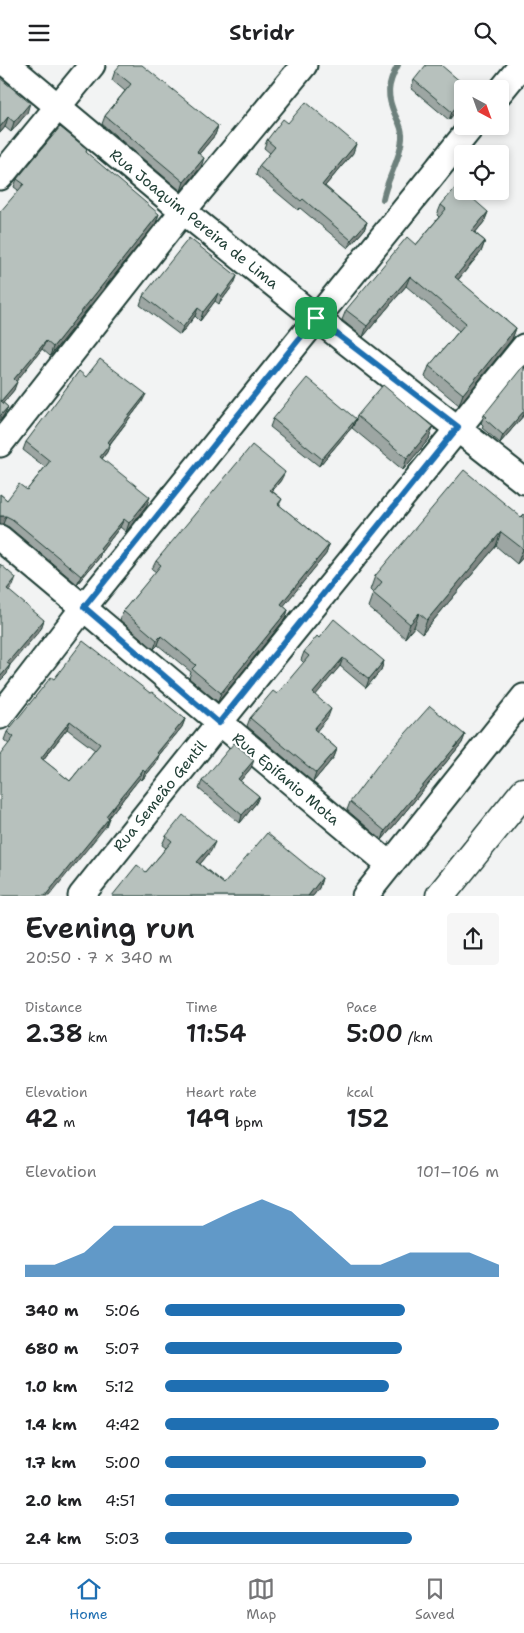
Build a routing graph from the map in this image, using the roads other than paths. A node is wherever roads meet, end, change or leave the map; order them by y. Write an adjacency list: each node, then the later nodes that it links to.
1 (8, 65): 6 (street, Rua Joaquim Pereira de Lima)
2 (92, 65): 6 (street)
3 (304, 65): 9 (street)
4 (522, 65): 5 (street)
5 (509, 80)
6 (58, 108): 8 (street); 9 (street, Rua Joaquim Pereira de Lima)
7 (465, 135): 10 (street)
8 (0, 177)
9 (183, 211): 10 (street, Rua Joaquim Pereira de Lima); 13 (street)
10 (316, 318): 12 (street, Rua Joaquim Pereira de Lima); 16 (street)
11 (524, 347): 12 (street, Rua Semeão Gentil)
12 (458, 427): 14 (street, Rua Joaquim Pereira de Lima); 19 (street, Rua Semeão Gentil)
13 (0, 443)
14 (524, 481)
15 (0, 538): 16 (street, Rua Epifanio Mota)
16 (84, 607): 18 (street); 19 (street, Rua Epifanio Mota)
17 (524, 697): 21 (street)
18 (0, 716)
19 (219, 723): 21 (street, Rua Epifanio Mota); 22 (street, Rua Semeão Gentil)
20 (524, 791): 24 (main road)
21 (390, 865): 23 (street)
22 (81, 895)
23 (365, 895)
24 (440, 895)

